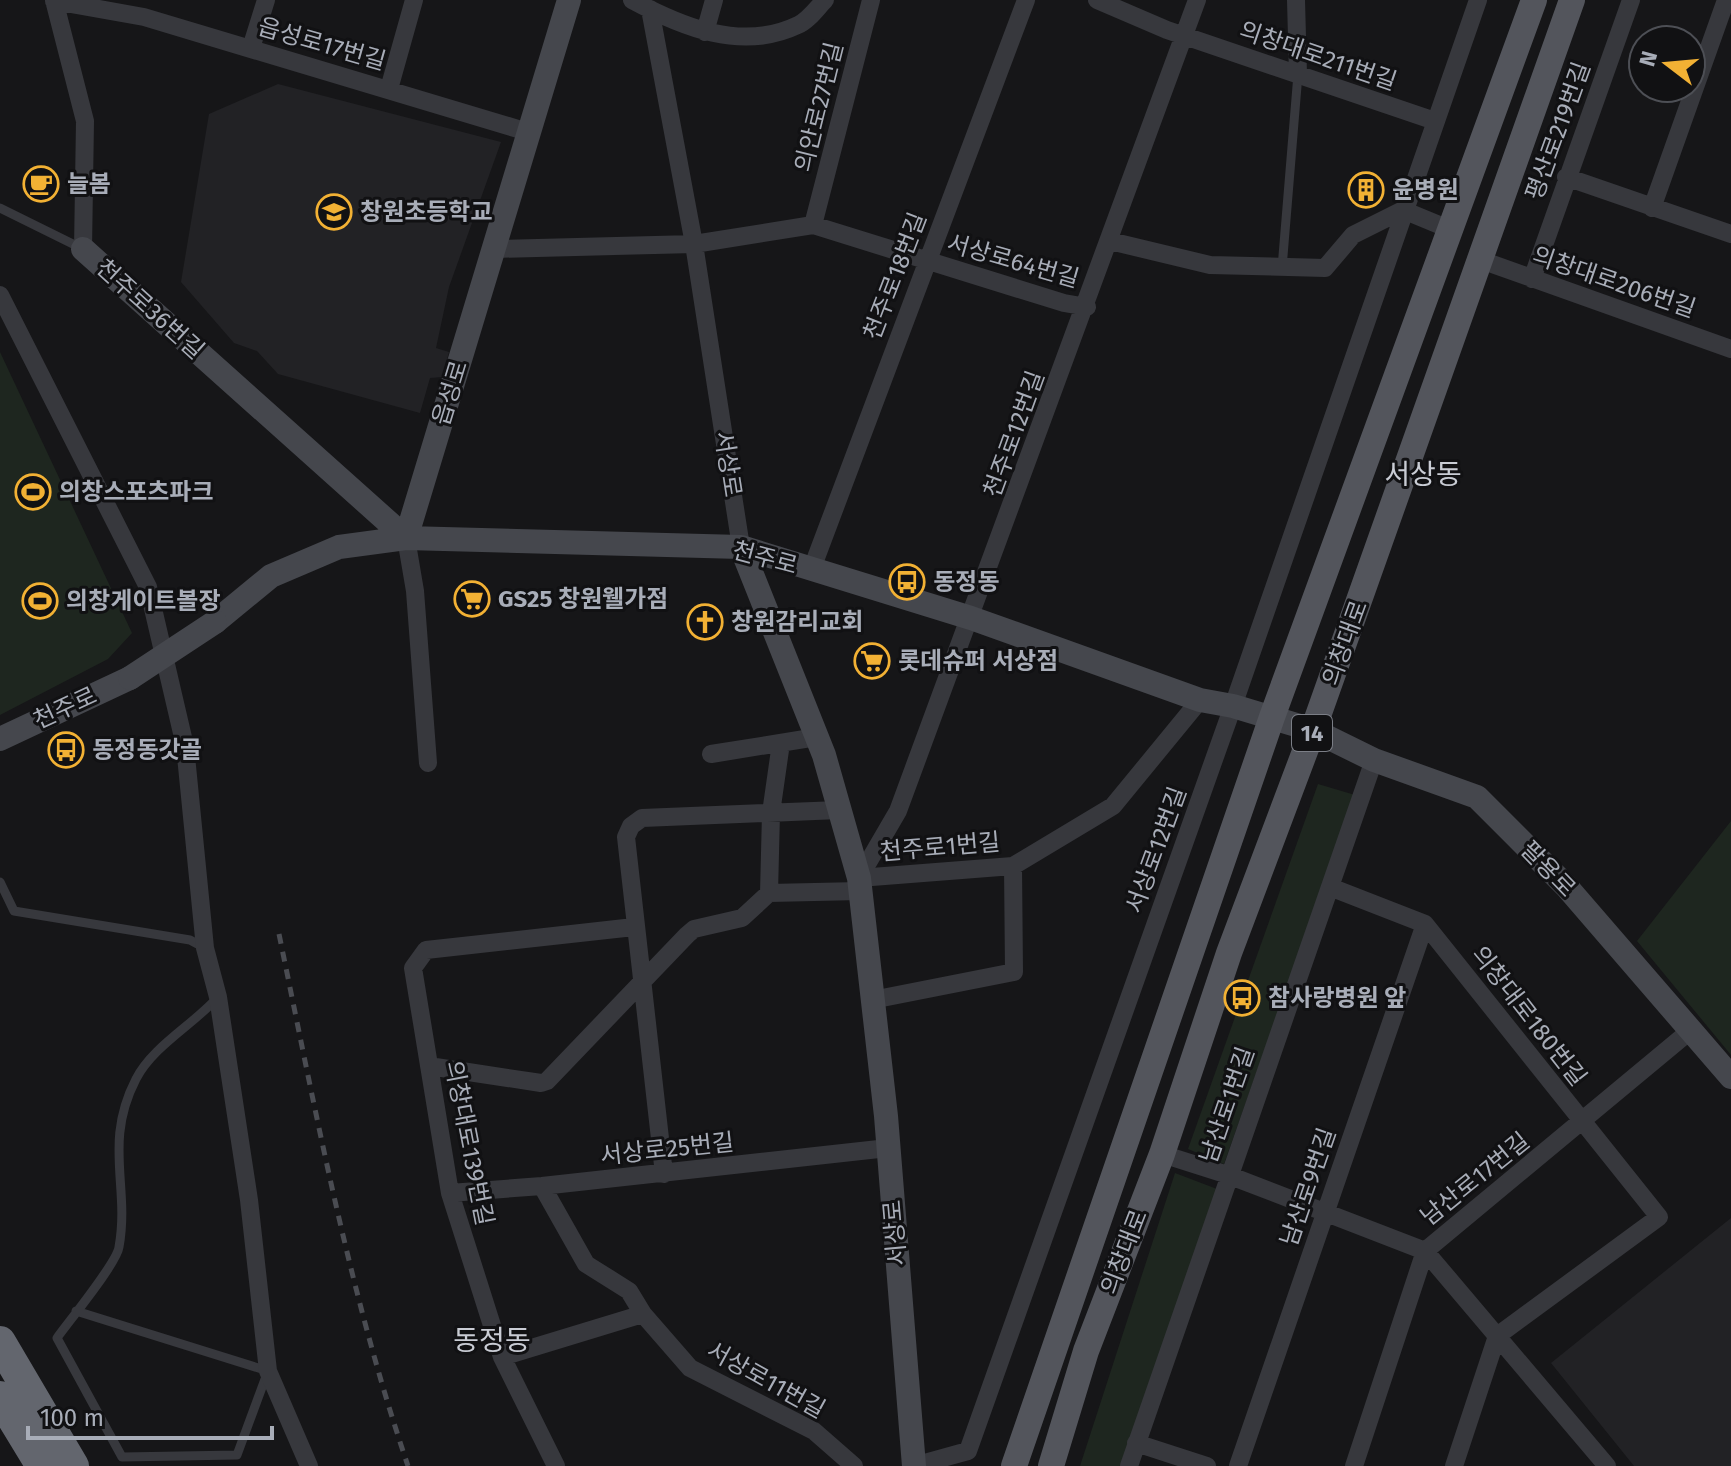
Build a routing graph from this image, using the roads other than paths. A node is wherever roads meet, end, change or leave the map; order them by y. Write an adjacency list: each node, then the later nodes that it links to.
1 (266, 0): 22 (street)
2 (414, 0): 24 (street)
3 (569, 0): 26 (main road, 읍성로)
4 (632, 0): 19 (street)
5 (714, 0): 20 (street)
6 (825, 0): 20 (street)
7 (871, 0): 31 (street, 의안로27번길)
8 (1026, 0): 38 (street, 천주로18번길)
9 (1097, 0): 21 (street, 의창대로211번길)
10 (1197, 0): 21 (street, 천주로12번길)
11 (1296, 0): 23 (street)
12 (1478, 0): 25 (street, 서상로12번길)
13 (1534, 0): 32 (main road, 의창대로 / 14)
14 (1572, 0): 39 (main road, 의창대로 / 14)
15 (1631, 0): 27 (street, 평산로219번길)
16 (1726, 0): 29 (street)
17 (54, 1): 18 (street, 읍성로17번길); 36 (street, 천주로36번길)
18 (147, 9): 22 (street, 읍성로17번길)
19 (650, 9): 20 (street); 35 (street, 서상로)
20 (705, 32)
21 (1183, 35): 23 (street, 의창대로211번길); 34 (street, 천주로12번길)
22 (251, 48): 24 (street, 읍성로17번길)
23 (1298, 74): 25 (street, 의창대로211번길); 40 (lane)
24 (389, 89): 26 (street, 읍성로17번길)
25 (1435, 121): 30 (street, 서상로12번길)
26 (528, 132): 37 (main road, 읍성로)
27 (1566, 177): 29 (street); 41 (street, 평산로219번길)
28 (0, 208): 36 (lane)
29 (1652, 208): 33 (street)
30 (1403, 210): 32 (street); 40 (street); 50 (street, 서상로12번길)
31 (813, 225): 35 (street, 서상로64번길); 38 (street, 서상로64번길)
32 (1449, 229): 51 (main road, 의창대로 / 14)
33 (1731, 234)
34 (1110, 241): 40 (street); 43 (street, 천주로12번길)
35 (694, 244): 37 (street); 46 (street, 서상로)
36 (83, 249): 45 (main road, 천주로36번길)
37 (494, 249): 45 (main road, 읍성로)
38 (926, 260): 43 (street, 서상로64번길); 47 (street, 천주로18번길)
39 (1481, 260): 41 (street, 의창대로206번길); 52 (main road, 의창대로 / 14)
40 (1282, 268)
41 (1532, 279): 44 (street, 의창대로206번길)
42 (0, 295): 68 (street)
43 (1087, 307): 48 (street, 천주로12번길)
44 (1731, 349)
45 (406, 538): 46 (main road, 천주로); 54 (main road, 천주로, bridge); 58 (street)
46 (741, 547): 47 (main road, 천주로); 53 (main road, 서상로)
47 (811, 571): 48 (main road, 천주로)
48 (971, 618): 49 (main road, 천주로); 63 (street, 천주로12번길)
49 (1200, 700): 50 (main road, 천주로); 61 (street, 천주로1번길)
50 (1233, 706): 51 (main road, 천주로); 97 (street, 서상로12번길)
51 (1272, 717): 52 (main road, 천주로); 98 (main road, 의창대로 / 14)
52 (1313, 730): 57 (main road, 팔용로); 77 (main road, 의창대로 / 14)
53 (817, 737): 55 (street); 59 (main road, 서상로)
54 (0, 739)
55 (781, 743): 56 (street); 60 (street)
56 (711, 754)
57 (1374, 760): 64 (street, 남산로1번길); 72 (main road, 팔용로)
58 (428, 763)
59 (839, 810): 60 (street); 63 (main road, 서상로)
60 (771, 813): 65 (street); 67 (street)
61 (1013, 866): 63 (street, 천주로1번길); 71 (street)
62 (0, 882): 68 (lane)
63 (860, 885): 65 (street, 천주로1번길); 71 (main road, 서상로)
64 (1330, 887): 66 (street); 79 (street, 남산로1번길)
65 (769, 893): 69 (street)
66 (1425, 924): 75 (street, 의창대로180번길); 82 (street, 남산로9번길)
67 (634, 927): 69 (street); 73 (street, 의창대로139번길)
68 (205, 948): 70 (street)
69 (641, 982): 73 (street); 78 (street)
70 (218, 997): 84 (lane); 89 (street)
71 (872, 1000): 76 (main road, 서상로)
72 (1691, 1030): 74 (main road, 팔용로); 75 (street, 남산로17번길)
73 (429, 1066): 81 (street, 의창대로139번길)
74 (1731, 1077)
75 (1582, 1122): 83 (street, 남산로17번길); 86 (street, 의창대로180번길)
76 (888, 1148): 78 (street, 서상로25번길); 97 (main road, 서상로)
77 (1162, 1154): 79 (street); 99 (main road, 의창대로 / 14)
78 (664, 1174): 80 (street, 서상로25번길)
79 (1228, 1175): 82 (street); 91 (street, 남산로1번길)
80 (542, 1186): 81 (street, 서상로25번길); 85 (street, 서상로11번길)
81 (450, 1193): 88 (street, 의창대로139번길)
82 (1324, 1214): 83 (street); 102 (street, 남산로9번길)
83 (1425, 1251): 86 (street); 103 (street, 남산로17번길)
84 (76, 1311): 89 (lane); 89 (lane)
85 (643, 1314): 88 (street); 96 (street, 서상로11번길)
86 (1497, 1336): 104 (street); 105 (street)
87 (0, 1342): 93 (highway)
88 (502, 1357): 95 (street, 의창대로139번길)
89 (268, 1371): 94 (street)
90 (0, 1397): 92 (highway)
91 (1136, 1443): 100 (street, 남산로1번길); 101 (street)
92 (42, 1466)
93 (73, 1466)
94 (309, 1466)
95 (556, 1466)
96 (854, 1466)
97 (914, 1466)
98 (1014, 1466)
99 (1051, 1466)
100 (1129, 1466)
101 (1207, 1466)
102 (1238, 1466)
103 (1354, 1466)
104 (1454, 1466)
105 (1607, 1466)

